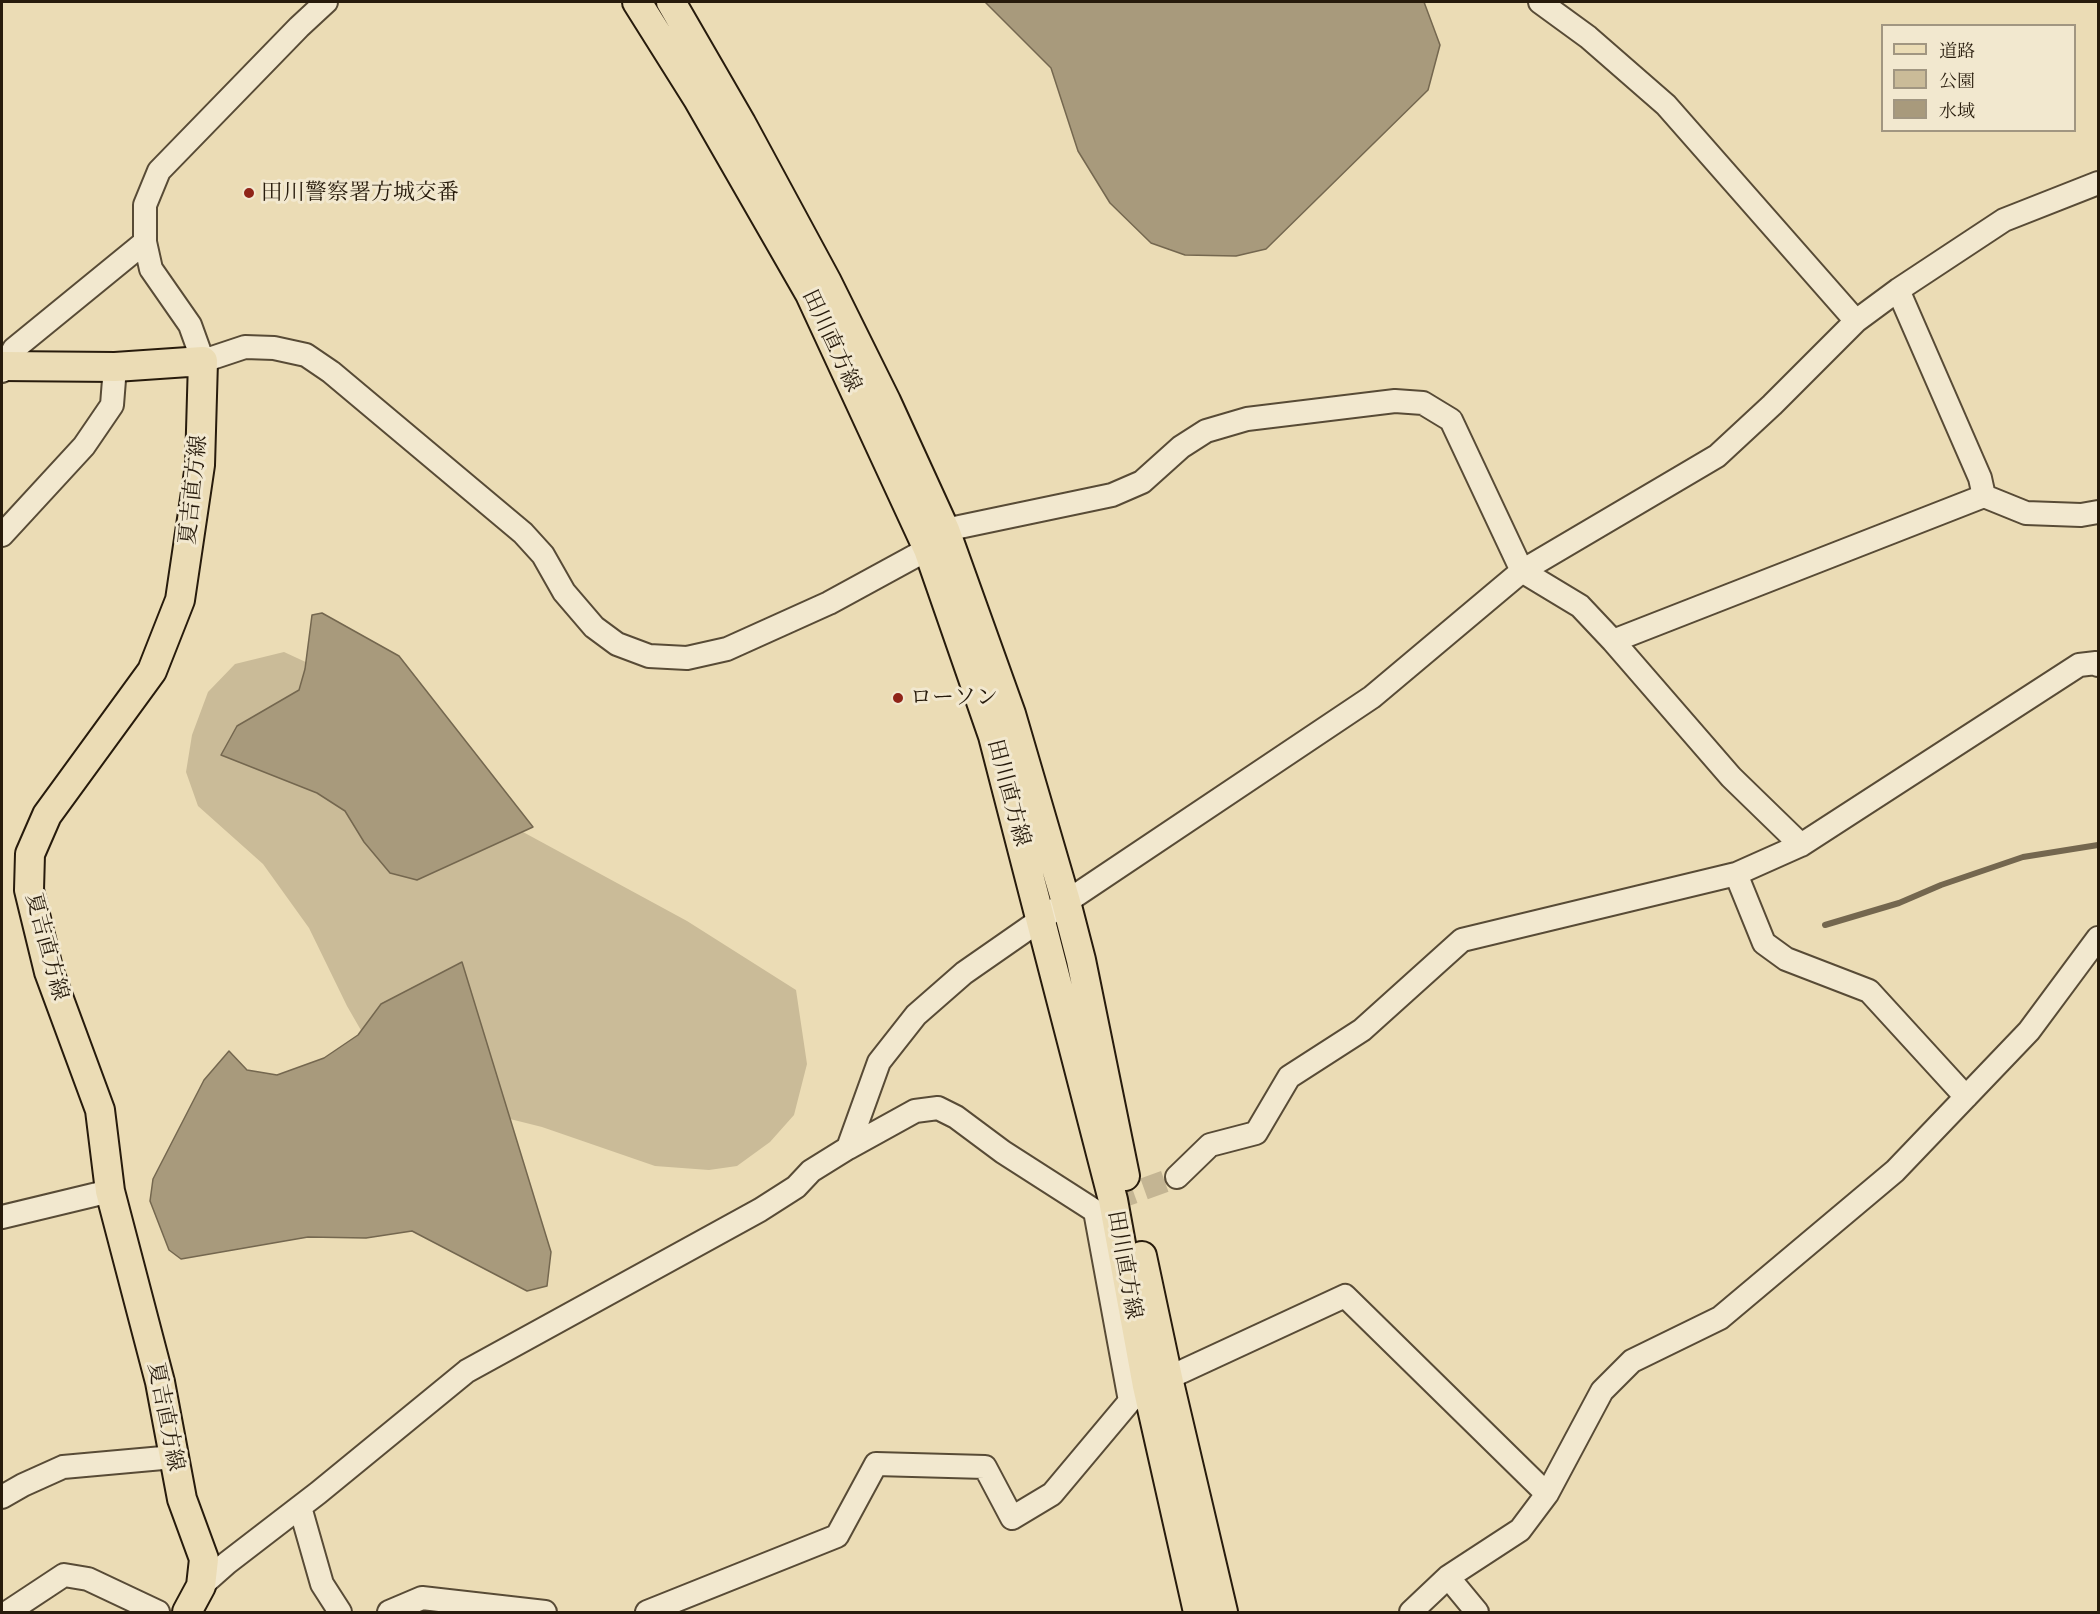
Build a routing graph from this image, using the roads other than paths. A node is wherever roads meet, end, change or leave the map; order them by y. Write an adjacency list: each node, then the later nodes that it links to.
1 (326, 2): 6 (street)
2 (637, 2): 15 (main road, 田川直方線)
3 (672, 2): 15 (main road, 田川直方線)
4 (1540, 2): 8 (street)
5 (2098, 183): 7 (street)
6 (145, 242): 9 (street); 10 (street)
7 (1898, 290): 8 (street); 12 (street)
8 (1856, 321): 16 (street)
9 (5, 357): 11 (main road)
10 (203, 361): 11 (main road); 15 (street); 27 (main road, 夏吉直方線)
11 (115, 367): 14 (street)
12 (1983, 496): 13 (street); 17 (street)
13 (2098, 512)
14 (2, 535)
15 (936, 539): 16 (street); 21 (main road, 田川直方線); 22 (main road, 田川直方線)
16 (1522, 571): 17 (street); 21 (street)
17 (1613, 641): 19 (street)
18 (2098, 664): 19 (street)
19 (1801, 845): 20 (street)
20 (1736, 874): 24 (street); 26 (street)
21 (1066, 902): 22 (street); 30 (main road, 田川直方線)
22 (1042, 920): 25 (street); 28 (main road, 田川直方線)
23 (2098, 938): 24 (street)
24 (1966, 1097): 32 (street)
25 (848, 1148): 28 (street); 34 (street)
26 (1177, 1177)
27 (110, 1191): 29 (street); 31 (main road, 夏吉直方線)
28 (1104, 1206): 30 (main road, 田川直方線)
29 (2, 1217)
30 (1148, 1388): 32 (street); 43 (street); 44 (main road, 田川直方線); 45 (main road, 田川直方線)
31 (174, 1457): 33 (street); 36 (main road, 夏吉直方線)
32 (1547, 1494): 35 (street)
33 (2, 1497)
34 (300, 1507): 36 (street); 40 (street)
35 (1448, 1576): 46 (street); 47 (street)
36 (201, 1586): 39 (main road, 夏吉直方線)
37 (8, 1612): 38 (street)
38 (158, 1612)
39 (187, 1612)
40 (340, 1612)
41 (389, 1612): 42 (street)
42 (545, 1612)
43 (647, 1612)
44 (1198, 1612)
45 (1223, 1612)
46 (1411, 1612)
47 (1477, 1612)

